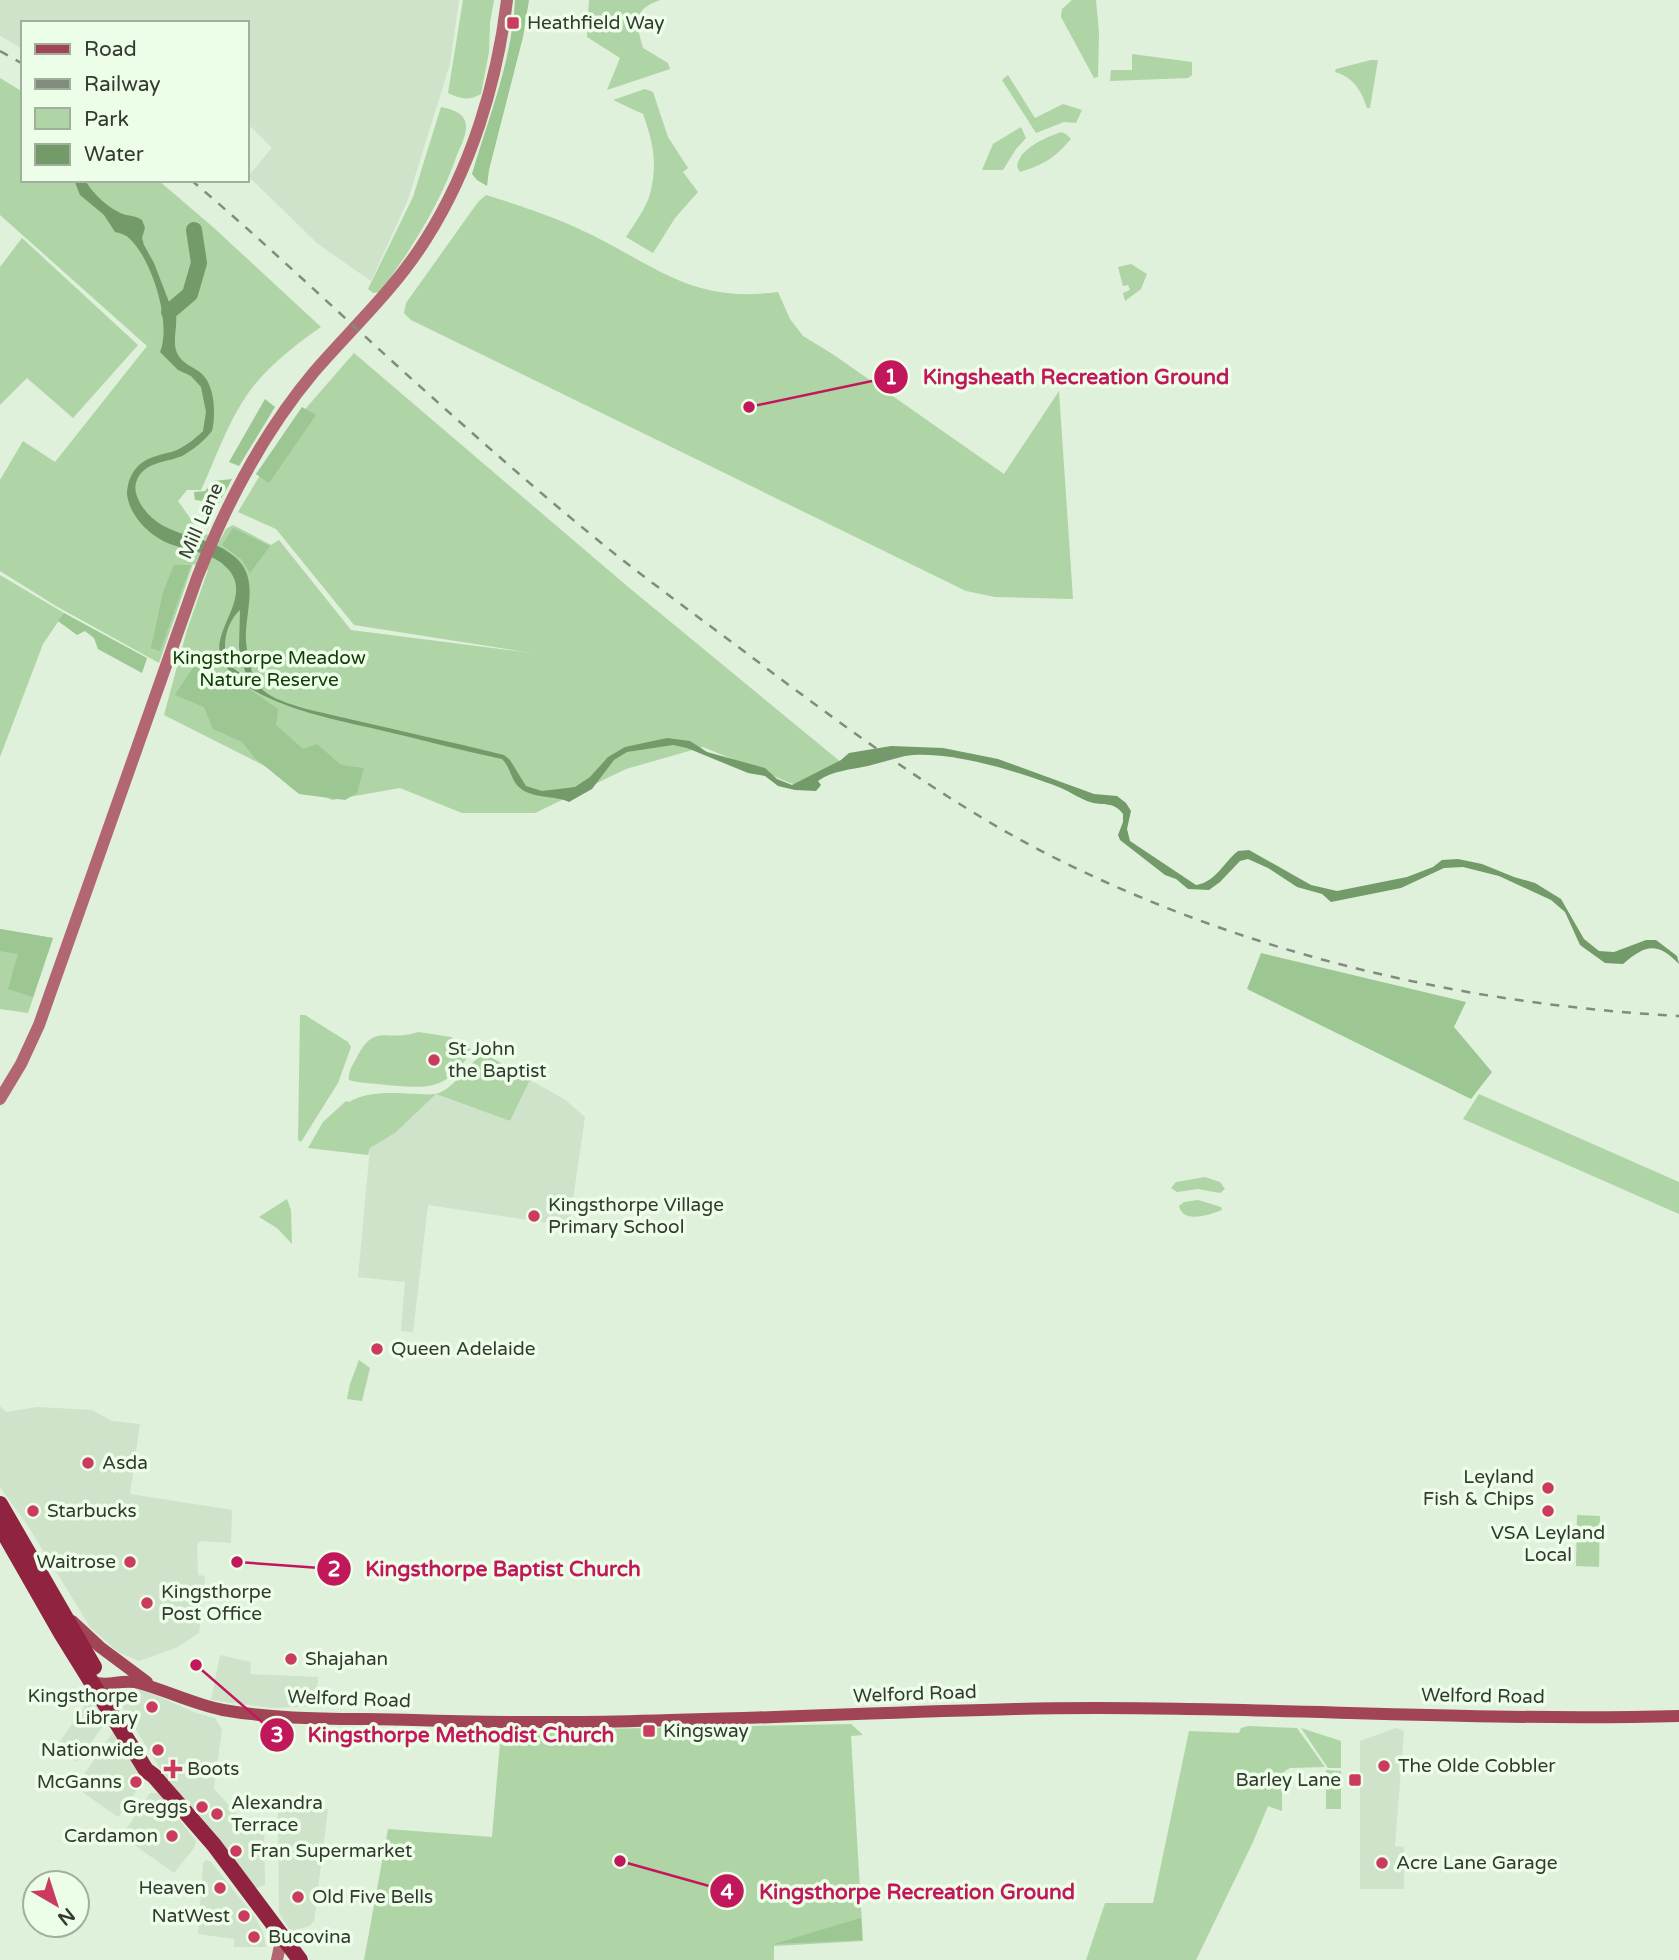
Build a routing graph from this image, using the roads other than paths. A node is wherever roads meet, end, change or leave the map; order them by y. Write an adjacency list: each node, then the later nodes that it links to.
1 (506, 0): 2 (street, Mill Lane)
2 (0, 1100)
3 (0, 1504): 5 (highway)
4 (0, 1526): 6 (highway)
5 (62, 1610): 6 (highway); 7 (main road, Welford Road)
6 (99, 1684): 7 (main road, Welford Road); 9 (highway)
7 (156, 1689): 8 (main road, Welford Road)
8 (1679, 1716)
9 (282, 1936): 10 (street); 11 (highway)
10 (277, 1960)
11 (300, 1960)

